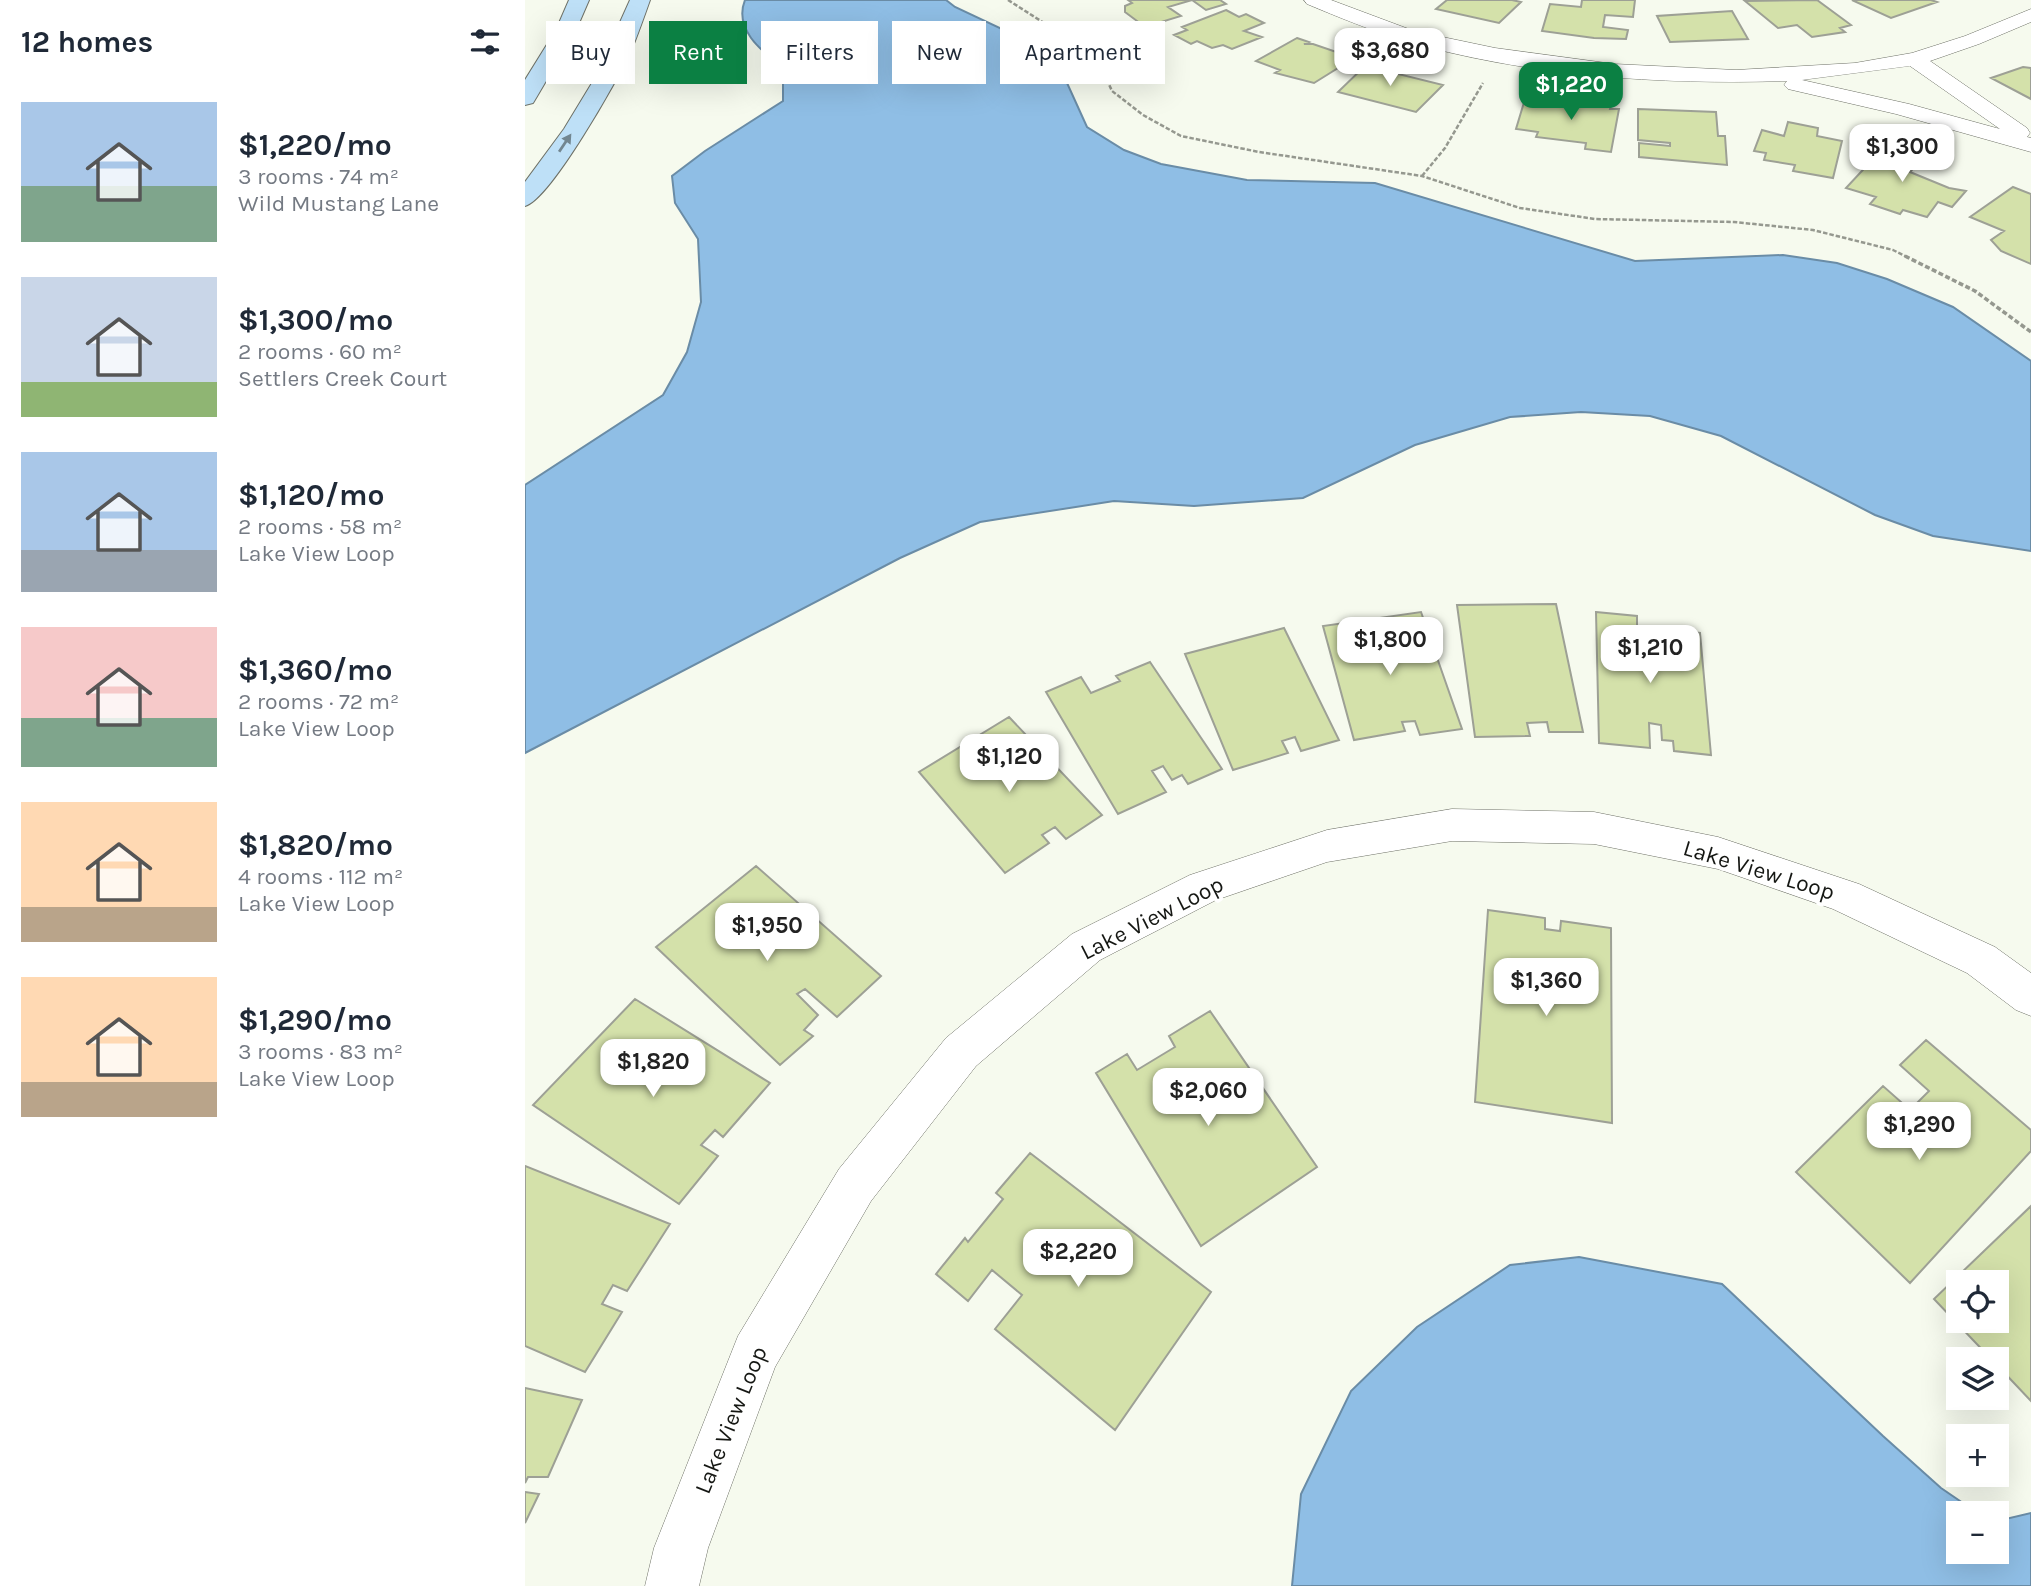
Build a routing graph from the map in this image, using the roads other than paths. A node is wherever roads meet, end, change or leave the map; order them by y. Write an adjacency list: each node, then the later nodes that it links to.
1 (579, 0): 7 (main road)
2 (640, 0): 9 (main road, one-way to 2)
3 (1314, 0): 6 (street)
4 (2031, 15): 5 (street)
5 (1914, 59): 6 (street); 8 (street)
6 (1732, 76): 8 (street)
7 (525, 98)
8 (2031, 143)
9 (525, 199)
10 (2031, 997): 11 (street, Lake View Loop)
11 (672, 1586)

